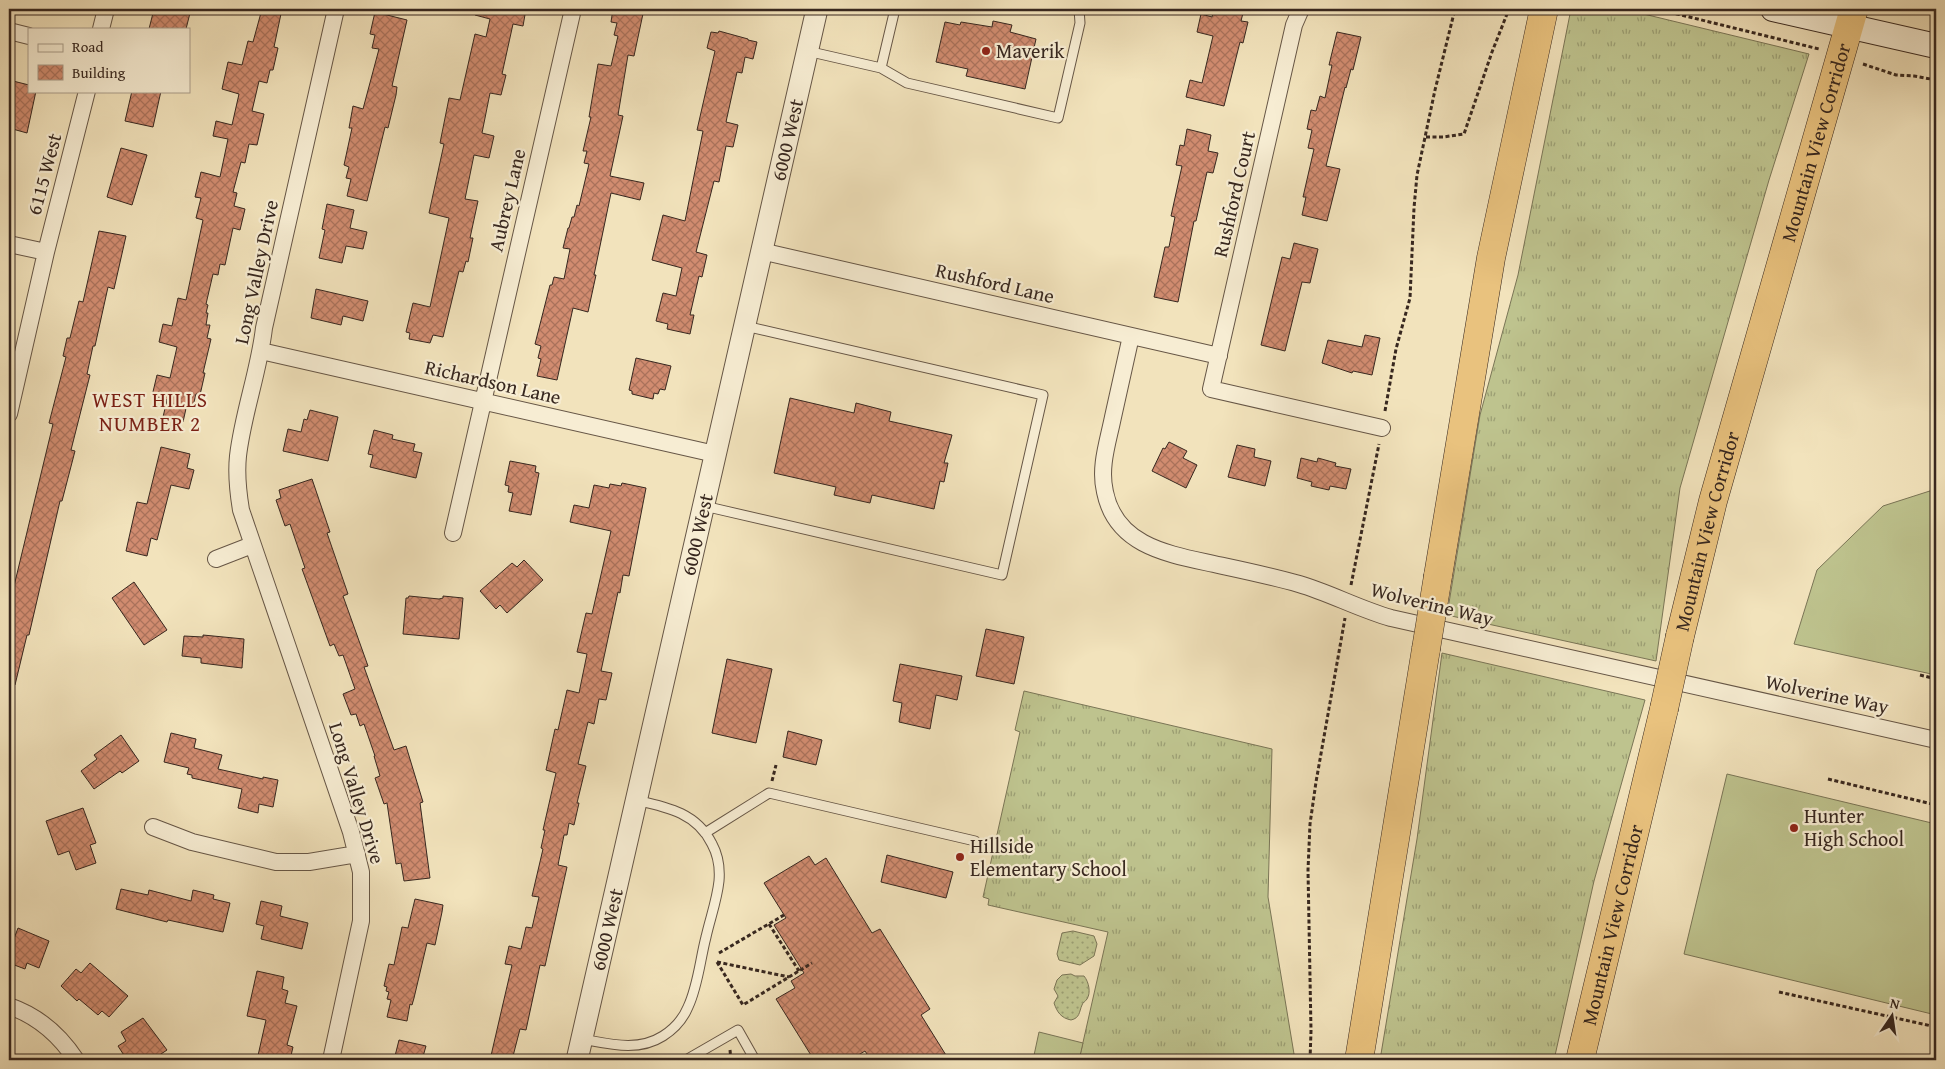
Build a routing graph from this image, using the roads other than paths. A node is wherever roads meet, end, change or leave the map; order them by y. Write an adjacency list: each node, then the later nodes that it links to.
1 (106, 9): 11 (street)
2 (336, 9): 23 (street, Long Valley Drive)
3 (573, 9): 25 (street, Aubrey Lane)
4 (817, 9): 15 (street, 6000 West)
5 (895, 9): 16 (lane)
6 (1080, 9): 16 (lane)
7 (1301, 9): 24 (street, Rushford Court)
8 (1544, 9): 46 (highway, bridge)
9 (1773, 9): 10 (main road)
10 (1852, 17): 14 (main road); 47 (highway, Mountain View Corridor, bridge)
11 (101, 28)
12 (9, 31): 13 (street)
13 (28, 36)
14 (1936, 46)
15 (806, 51): 16 (lane); 19 (street, 6000 West)
16 (881, 68)
17 (87, 92): 20 (street, 6115 West)
18 (9, 244): 20 (street)
19 (761, 251): 21 (street, 6000 West); 22 (street, Rushford Lane)
20 (46, 252): 26 (street, 6115 West)
21 (744, 326): 28 (street, 6000 West); 29 (lane)
22 (1131, 336): 24 (street, Rushford Lane); 33 (street, Wolverine Way)
23 (261, 352): 25 (street, Richardson Lane); 31 (street, Long Valley Drive)
24 (1218, 356): 27 (street, Rushford Court)
25 (483, 402): 28 (street, Richardson Lane); 30 (street, Aubrey Lane)
26 (9, 414)
27 (1382, 428)
28 (715, 454): 29 (street, 6000 West)
29 (703, 506): 34 (street, 6000 West)
30 (453, 533)
31 (252, 544): 32 (street); 38 (street, Long Valley Drive)
32 (216, 559)
33 (1936, 740)
34 (636, 800): 36 (lane); 40 (street, 6000 West)
35 (153, 826): 38 (street)
36 (705, 833): 37 (lane); 40 (lane)
37 (975, 841)
38 (357, 854): 42 (street, Long Valley Drive)
39 (9, 1006): 41 (street)
40 (582, 1039): 43 (street, 6000 West)
41 (76, 1060)
42 (331, 1060)
43 (577, 1060)
44 (686, 1060): 45 (lane)
45 (755, 1060)
46 (1359, 1060)
47 (1580, 1060)

